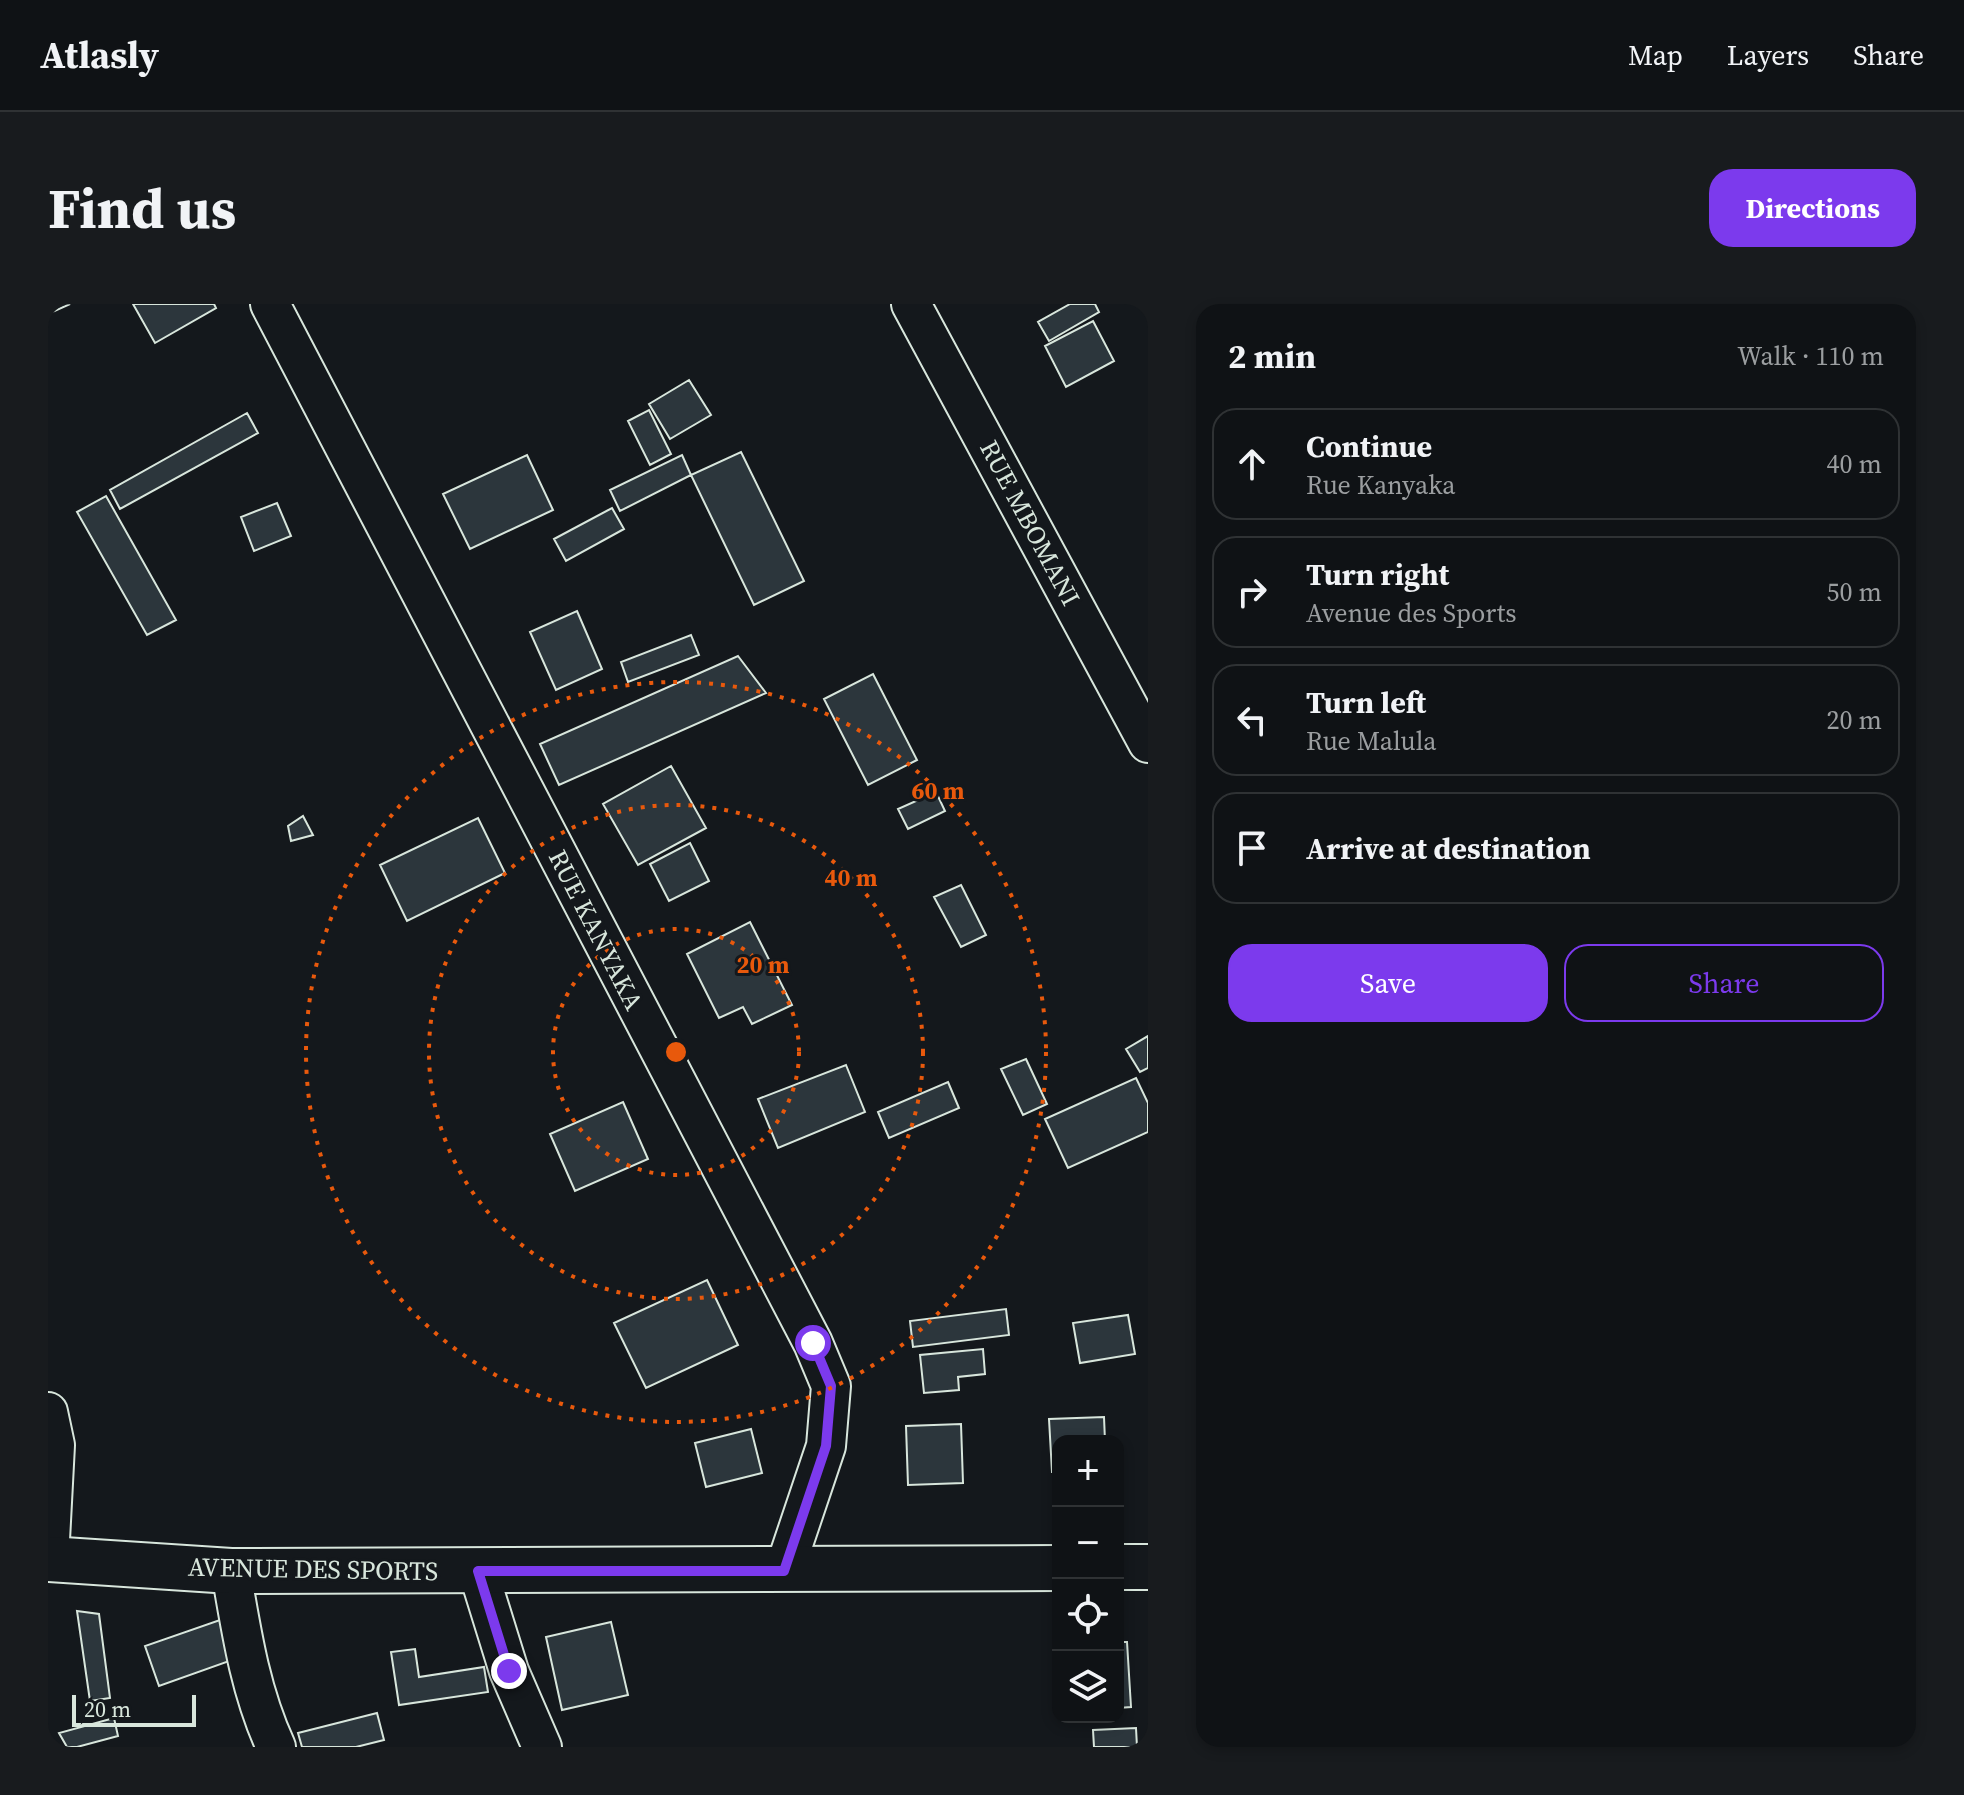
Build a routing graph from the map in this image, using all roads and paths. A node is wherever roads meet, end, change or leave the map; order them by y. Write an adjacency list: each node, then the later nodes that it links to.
1 (270, 304): 11 (street, RUE KANYAKA)
2 (911, 304): 3 (street, RUE MBOMANI)
3 (1148, 743)
4 (48, 1412): 5 (street)
5 (49, 1559): 9 (street, AVENUE DES SPORTS)
6 (1124, 1567): 7 (street)
7 (1148, 1567)
8 (1052, 1568): 11 (street, AVENUE DES SPORTS)
9 (231, 1571): 10 (street, AVENUE DES SPORTS); 12 (street)
10 (478, 1571): 11 (street, AVENUE DES SPORTS); 13 (street)
11 (784, 1571)
12 (276, 1747)
13 (542, 1747)

